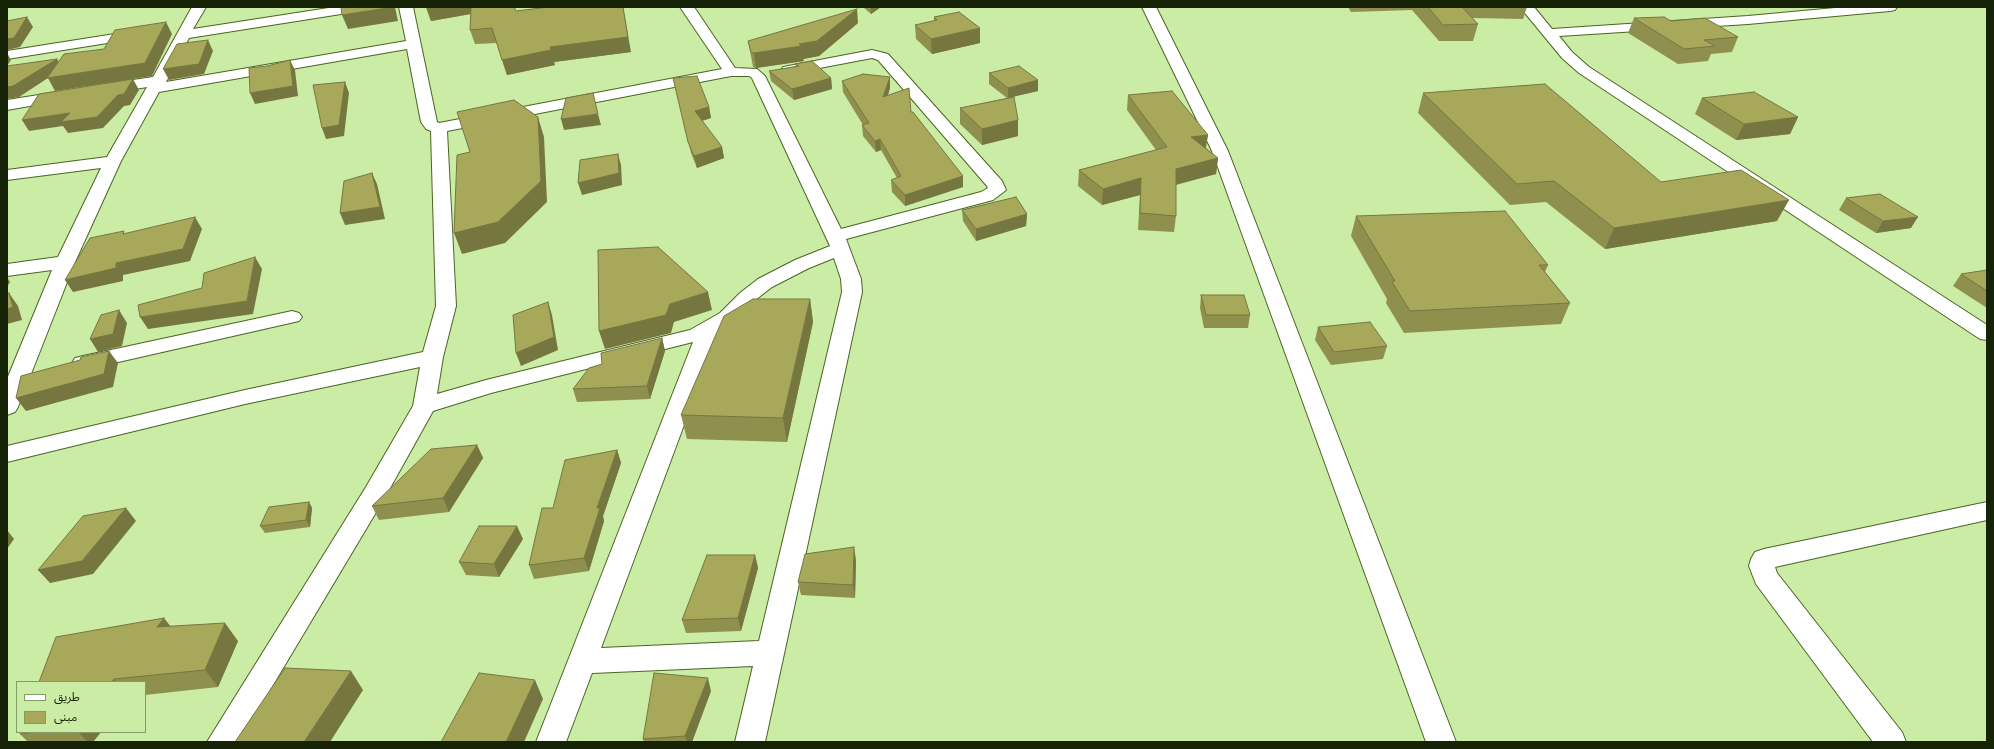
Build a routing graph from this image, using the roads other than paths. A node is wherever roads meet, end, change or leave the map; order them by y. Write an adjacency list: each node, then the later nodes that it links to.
1 (199, 7): 8 (street)
2 (360, 7): 8 (street)
3 (406, 7): 11 (street)
4 (687, 7): 13 (street)
5 (1149, 7): 41 (street)
6 (1527, 7): 10 (street)
7 (1890, 7): 10 (street)
8 (181, 30): 15 (street)
9 (157, 32): 12 (street)
10 (1548, 33): 27 (street)
11 (414, 44): 15 (street); 19 (street)
12 (7, 55)
13 (731, 72): 14 (street); 19 (street)
14 (758, 76): 22 (street); 22 (street)
15 (157, 84): 16 (street); 20 (street)
16 (91, 91)
17 (76, 94): 18 (street)
18 (7, 105)
19 (440, 128): 28 (street)
20 (113, 161): 21 (street); 23 (street)
21 (7, 175)
22 (838, 242): 26 (street); 36 (street)
23 (65, 262): 24 (street); 31 (street)
24 (7, 270)
25 (292, 317): 29 (street)
26 (709, 329): 32 (street); 37 (street)
27 (1987, 334)
28 (432, 357): 32 (street); 34 (street)
29 (66, 367)
30 (43, 372): 31 (street)
31 (20, 377): 33 (street)
32 (424, 406): 38 (street)
33 (7, 407)
34 (7, 454)
35 (1987, 512): 42 (street)
36 (770, 653): 37 (street); 40 (street)
37 (582, 661): 39 (street)
38 (222, 742)
39 (551, 742)
40 (750, 742)
41 (1441, 742)
42 (1891, 742)

